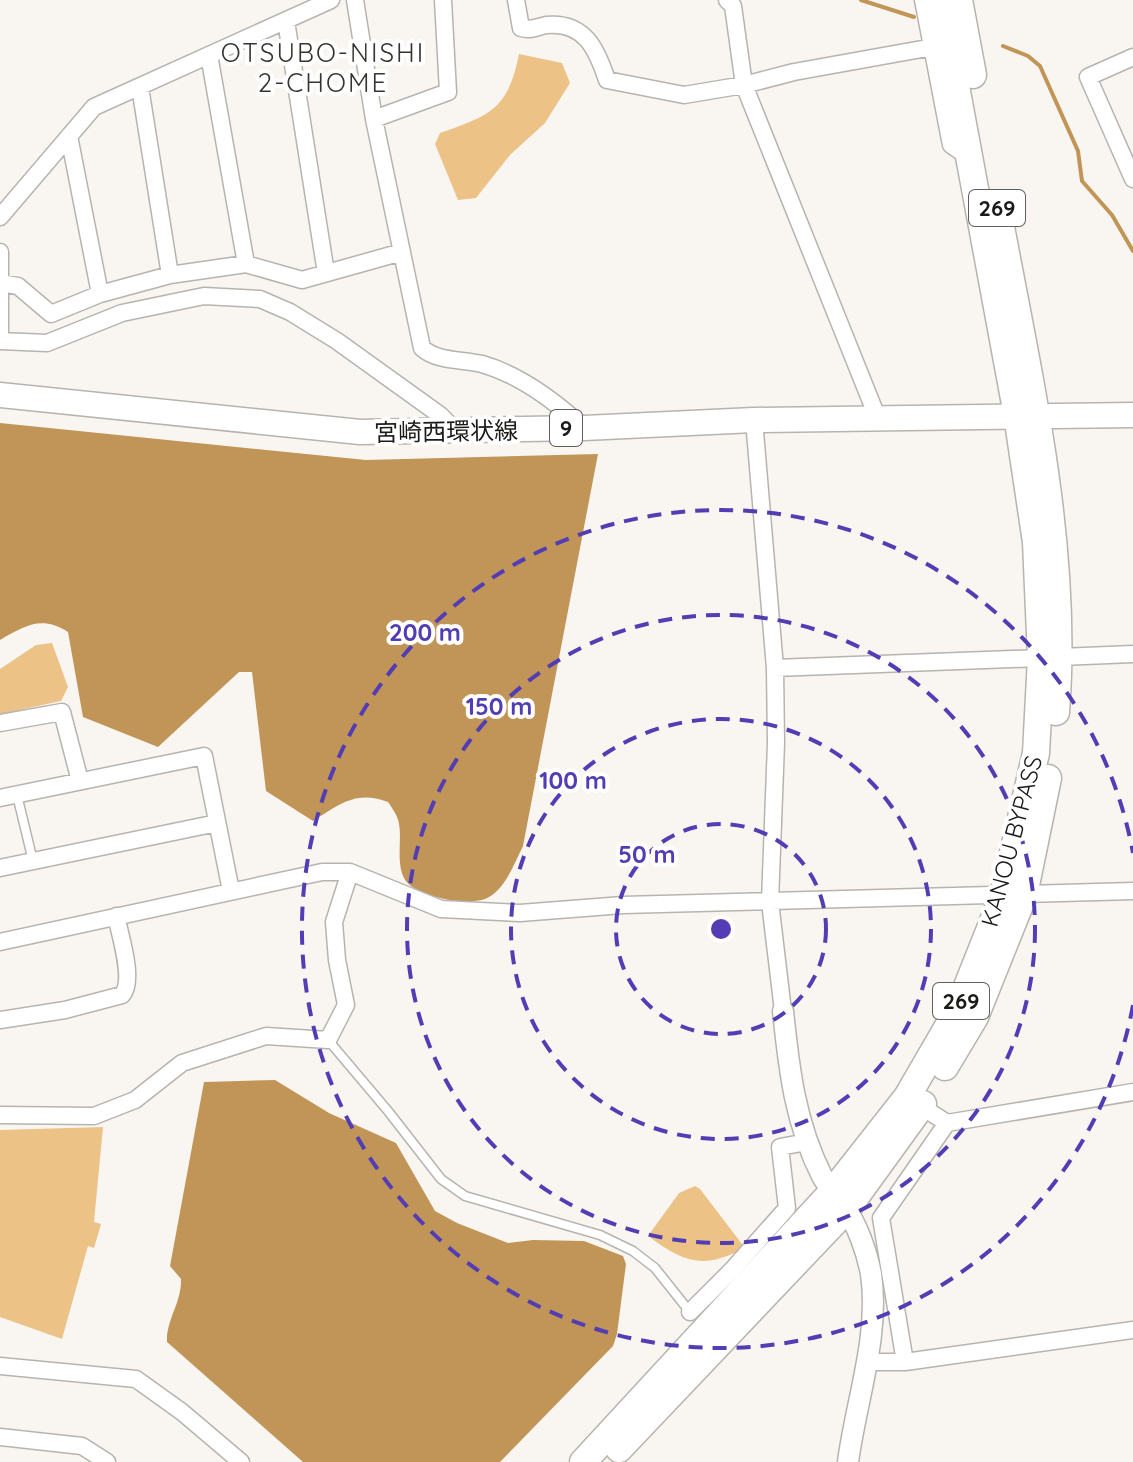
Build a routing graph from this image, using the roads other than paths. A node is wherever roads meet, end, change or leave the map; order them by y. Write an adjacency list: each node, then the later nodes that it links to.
1 (331, 0): 9 (street)
2 (355, 0): 15 (street)
3 (443, 0): 15 (street)
4 (516, 0): 13 (street)
5 (727, 0): 13 (street)
6 (923, 0): 10 (street)
7 (940, 0): 18 (highway, 269)
8 (959, 0): 29 (highway, 269)
9 (286, 21): 11 (street); 24 (street)
10 (933, 47): 13 (street); 18 (street)
11 (209, 55): 14 (street); 23 (street)
12 (1133, 57): 17 (street)
13 (744, 85): 31 (street)
14 (140, 87): 16 (street); 25 (street)
15 (374, 119): 22 (street)
16 (69, 136): 20 (street); 27 (street)
17 (1128, 154): 19 (street)
18 (970, 158): 29 (highway, 269)
19 (1133, 179)
20 (0, 217)
21 (0, 252): 26 (street)
22 (402, 252): 24 (street); 33 (street)
23 (246, 264): 24 (street); 25 (street)
24 (326, 273)
25 (170, 275): 27 (street)
26 (1, 283): 27 (street); 34 (street)
27 (100, 294)
28 (0, 395): 34 (main road, 宮崎西環状線 / 9)
29 (1026, 415): 30 (main road, 宮崎西環状線 / 9); 31 (main road, 宮崎西環状線 / 9); 36 (highway, KANOU BYPASS / 269)
30 (1133, 415)
31 (878, 419): 32 (main road, 宮崎西環状線 / 9)
32 (754, 420): 33 (main road, 宮崎西環状線 / 9); 37 (street)
33 (584, 428): 34 (main road, 宮崎西環状線 / 9)
34 (456, 431)
35 (1133, 654): 36 (street)
36 (1051, 657): 37 (street); 47 (highway, KANOU BYPASS / 269)
37 (775, 668): 48 (street)
38 (0, 723): 39 (street)
39 (80, 781): 40 (street); 41 (street)
40 (8, 796): 42 (lane)
41 (217, 823): 42 (street); 45 (street)
42 (33, 861): 43 (street)
43 (0, 868)
44 (350, 872): 45 (street); 48 (street); 53 (street)
45 (231, 891): 49 (street)
46 (1133, 891): 47 (street)
47 (1013, 896): 48 (street); 55 (highway, KANOU BYPASS / 269); 59 (highway, KANOU BYPASS / 269)
48 (770, 902): 51 (street)
49 (116, 916): 50 (street); 52 (street)
50 (0, 942)
51 (783, 1011): 58 (street)
52 (0, 1020)
53 (328, 1040): 56 (street); 60 (lane)
54 (1133, 1092): 57 (street)
55 (922, 1107): 57 (street); 59 (highway, KANOU BYPASS / 269)
56 (0, 1115)
57 (947, 1123): 63 (street)
58 (807, 1142): 59 (street); 60 (street)
59 (840, 1200): 62 (street); 68 (highway, KANOU BYPASS / 269); 69 (highway, KANOU BYPASS / 269)
60 (690, 1312)
61 (1133, 1330): 63 (street)
62 (866, 1362): 63 (street); 70 (street)
63 (905, 1362)
64 (0, 1366): 67 (street)
65 (0, 1437): 66 (street)
66 (107, 1462)
67 (241, 1462)
68 (583, 1462)
69 (607, 1462)
70 (848, 1462)

